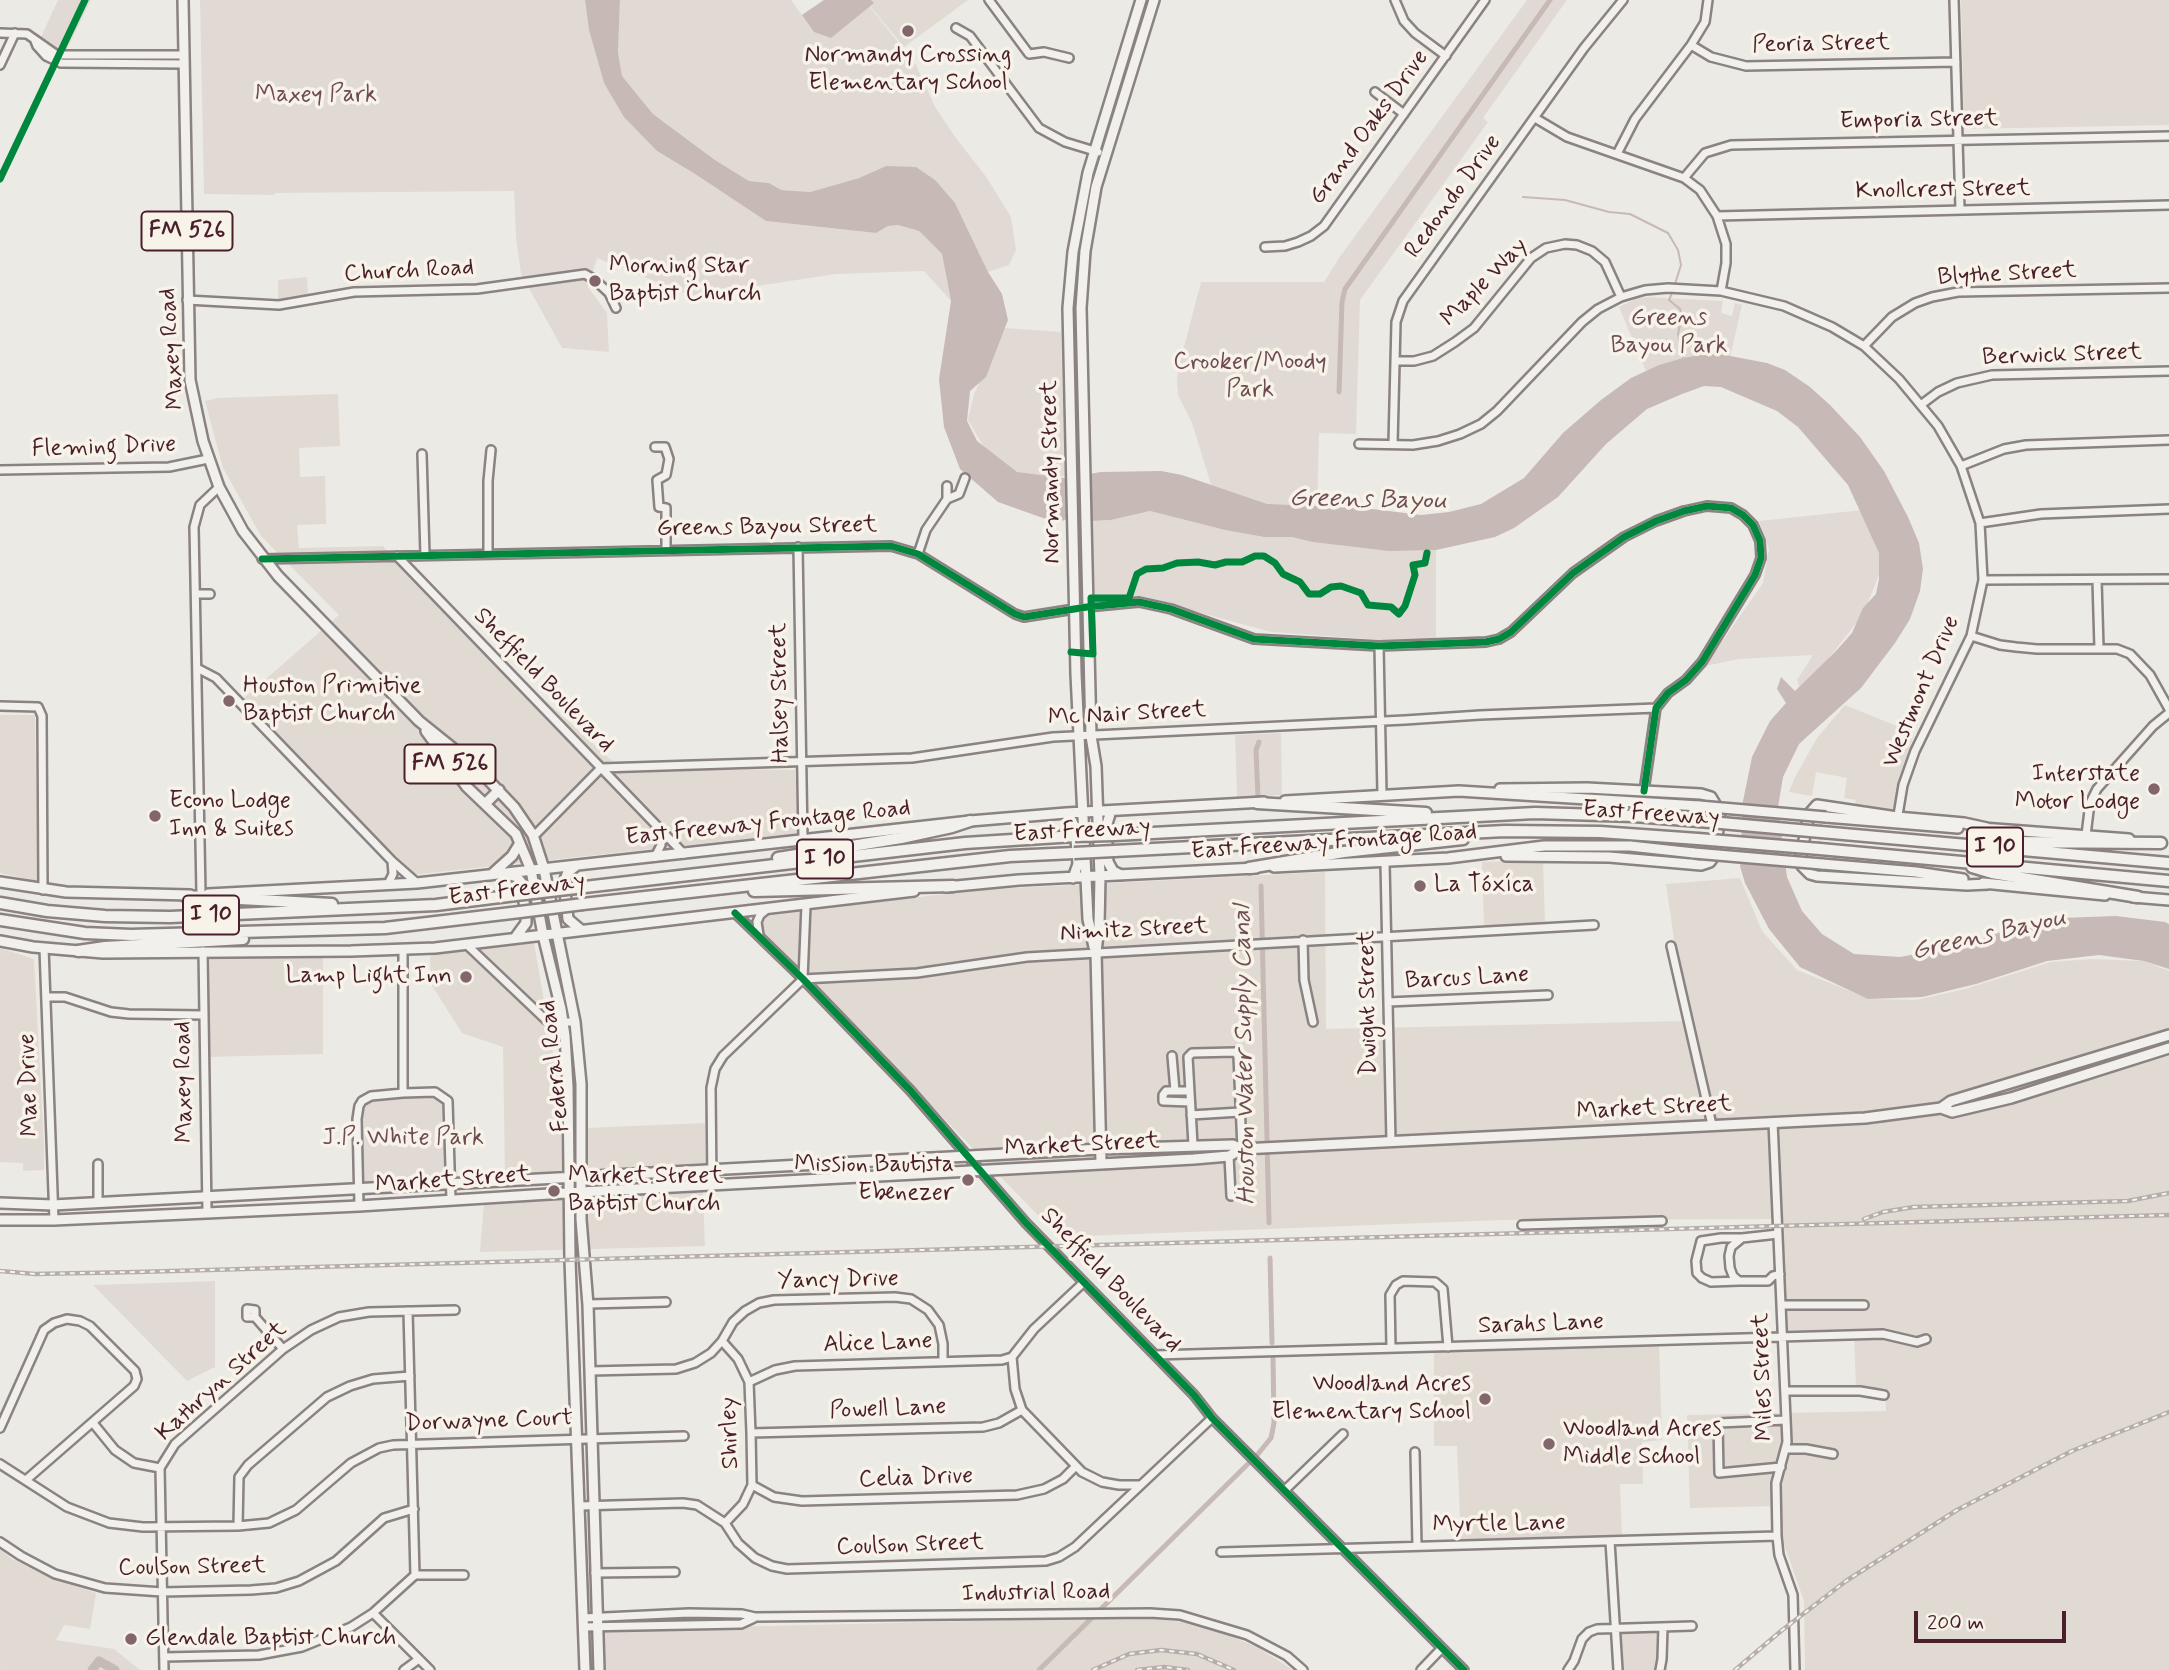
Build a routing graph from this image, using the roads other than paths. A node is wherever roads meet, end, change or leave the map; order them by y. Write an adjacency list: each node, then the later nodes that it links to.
1 (183, 0): 16 (main road, Maxey Road / FM 526)
2 (989, 0): 15 (street)
3 (1141, 0): 19 (main road, Normandy Street)
4 (1154, 0): 20 (main road, Normandy Street)
5 (1395, 0): 14 (street)
6 (1485, 0): 14 (street, Grand Oaks Drive)
7 (1623, 0): 23 (street, Redondo Drive)
8 (1708, 0): 13 (street)
9 (1954, 0): 17 (street)
10 (956, 28): 26 (street)
11 (0, 33): 12 (street)
12 (15, 33): 16 (street); 18 (street)
13 (1691, 46): 17 (street, Peoria Street); 27 (street)
14 (1446, 56): 22 (street, Grand Oaks Drive)
15 (1069, 58)
16 (184, 59): 37 (main road, Maxey Road / FM 526)
17 (1956, 62): 25 (street)
18 (0, 65)
19 (1119, 71): 20 (main road); 26 (main road, Normandy Street)
20 (1131, 75): 28 (main road, Normandy Street)
21 (1375, 92): 22 (street)
22 (1404, 114): 33 (street, Grand Oaks Drive)
23 (1535, 118): 27 (street); 40 (street, Redondo Drive)
24 (2169, 136): 25 (street, Emporia Street)
25 (1957, 139): 29 (street, Emporia Street); 31 (street)
26 (1094, 151): 28 (street); 71 (main road, Normandy Street)
27 (1617, 154): 29 (street)
28 (1105, 155): 70 (main road, Normandy Street)
29 (1684, 178): 32 (street)
30 (2169, 205): 31 (street, Knollcrest Street)
31 (1959, 209): 32 (street, Knollcrest Street)
32 (1717, 216): 35 (street)
33 (1265, 247)
34 (2169, 288): 39 (street, Blythe Street)
35 (1721, 291): 36 (street, Westmont Drive); 39 (street, Westmont Drive)
36 (1621, 297): 40 (street, Maple Way); 45 (street, Westmont Drive)
37 (187, 300): 38 (street, Church Road); 49 (main road, Maxey Road / FM 526)
38 (616, 308)
39 (1864, 346): 42 (street, Westmont Drive)
40 (1395, 361): 45 (street, Redondo Drive)
41 (2169, 371): 42 (street, Berwick Street)
42 (1922, 404): 50 (street, Westmont Drive)
43 (2169, 440): 50 (street)
44 (1359, 444): 45 (street, Westmont Drive)
45 (1393, 444)
46 (655, 447): 59 (street)
47 (491, 450): 60 (street)
48 (422, 454): 63 (street)
49 (208, 459): 51 (street, Fleming Drive); 54 (main road, Maxey Road / FM 526)
50 (1961, 466): 57 (street, Westmont Drive)
51 (0, 470)
52 (965, 478): 55 (street)
53 (947, 486): 55 (street)
54 (219, 487): 64 (main road, Federal Road / FM 526); 68 (street)
55 (947, 499): 61 (street)
56 (2169, 509): 57 (street)
57 (1980, 523): 66 (street, Westmont Drive)
58 (798, 547): 59 (street, Greens Bayou Street); 61 (street, Greens Bayou Street); 85 (street, Halsey Street)
59 (666, 549): 60 (street, Greens Bayou Street)
60 (488, 554): 63 (street, Greens Bayou Street)
61 (918, 554): 71 (street, Greens Bayou Street)
62 (397, 555): 63 (street, Greens Bayou Street); 64 (street, Greens Bayou Street); 86 (street, Sheffield Boulevard)
63 (425, 555)
64 (262, 559): 79 (main road, Federal Road / FM 526)
65 (2169, 579): 67 (street)
66 (1983, 580): 67 (street); 72 (street, Westmont Drive)
67 (2097, 580): 74 (street)
68 (195, 594): 69 (street); 75 (street)
69 (210, 594)
70 (1087, 607): 71 (street, Greens Bayou Street); 73 (street, Greens Bayou Street); 81 (main road, Normandy Street)
71 (1075, 610): 82 (main road, Normandy Street)
72 (1971, 636): 74 (street); 99 (street, Westmont Drive)
73 (1379, 646): 77 (street, Greens Bayou Street); 80 (street)
74 (2099, 648): 78 (street)
75 (197, 668): 115 (street); 138 (street)
76 (0, 706): 136 (street)
77 (1656, 708): 80 (street, Mc Nair Street); 89 (street)
78 (2169, 711): 104 (street)
79 (419, 721): 83 (main road, Federal Road / FM 526); 84 (main road, Federal Road / FM 526)
80 (1380, 721): 81 (street, Mc Nair Street); 90 (street)
81 (1091, 736): 82 (street, Mc Nair Street); 95 (main road, Normandy Street)
82 (1079, 737): 85 (street, Mc Nair Street); 94 (main road, Normandy Street)
83 (458, 752): 84 (main road); 87 (main road, Federal Road / FM 526)
84 (447, 762): 92 (main road, Federal Road / FM 526)
85 (801, 763): 86 (street, Mc Nair Street); 107 (street, Halsey Street)
86 (601, 768): 101 (street); 103 (street, Sheffield Boulevard)
87 (499, 790): 92 (main road); 100 (main road, Federal Road / FM 526)
88 (1460, 791): 89 (main road); 90 (main road, East Freeway Frontage Road); 99 (main road, East Freeway Frontage Road, bridge)
89 (1644, 791): 113 (main road)
90 (1382, 794): 91 (main road, East Freeway Frontage Road)
91 (1257, 803): 93 (main road, East Freeway Frontage Road); 97 (highway)
92 (485, 804): 106 (main road, Federal Road / FM 526)
93 (1111, 811): 95 (main road, East Freeway Frontage Road); 125 (main road)
94 (1084, 812): 95 (main road, East Freeway Frontage Road); 96 (main road, East Freeway Frontage Road); 129 (main road, Normandy Street)
95 (1098, 812): 126 (main road, Normandy Street)
96 (1066, 813): 98 (main road, East Freeway Frontage Road); 128 (main road)
97 (1465, 816): 108 (highway, East Freeway / I 10, bridge); 127 (highway, East Freeway / I 10, bridge)
98 (970, 821): 107 (main road, East Freeway Frontage Road); 127 (highway)
99 (1897, 821): 104 (main road); 134 (main road)
100 (526, 823): 101 (street); 105 (main road, Federal Road / FM 526)
101 (543, 824): 105 (street)
102 (1505, 831): 114 (highway, East Freeway / I 10, bridge); 120 (highway); 137 (highway, East Freeway / I 10, bridge)
103 (662, 832): 111 (street, Sheffield Boulevard); 112 (street)
104 (2086, 832): 109 (main road)
105 (533, 835): 106 (main road); 110 (main road, Federal Road / FM 526)
106 (518, 839): 122 (main road, Federal Road / FM 526); 124 (main road)
107 (803, 839): 111 (main road, East Freeway Frontage Road)
108 (1945, 843): 109 (highway); 117 (highway, East Freeway / I 10)
109 (2165, 843)
110 (539, 850): 119 (main road); 121 (main road, Federal Road / FM 526)
111 (684, 854): 112 (main road, East Freeway Frontage Road)
112 (655, 857): 118 (main road, East Freeway Frontage Road)
113 (1448, 858): 116 (main road, East Freeway Frontage Road); 134 (main road, East Freeway Frontage Road, bridge)
114 (1947, 860): 130 (highway, East Freeway / I 10); 140 (highway)
115 (392, 861): 132 (street); 133 (street)
116 (1385, 863): 120 (main road, East Freeway Frontage Road); 154 (street, Dwight Street)
117 (2169, 863)
118 (577, 865): 119 (main road, East Freeway Frontage Road); 149 (main road)
119 (566, 866): 121 (main road, East Freeway Frontage Road)
120 (1249, 868): 125 (main road, East Freeway Frontage Road)
121 (544, 869): 122 (main road, East Freeway Frontage Road); 151 (main road, Federal Road / FM 526)
122 (531, 870): 123 (main road, East Freeway Frontage Road); 152 (main road, Federal Road / FM 526)
123 (504, 873): 124 (main road, East Freeway Frontage Road); 155 (main road)
124 (491, 875): 132 (main road, East Freeway Frontage Road)
125 (1121, 875): 126 (main road, East Freeway Frontage Road)
126 (1100, 876): 129 (main road, East Freeway Frontage Road); 165 (main road, Normandy Street)
127 (661, 877): 144 (highway, East Freeway / I 10, bridge)
128 (1073, 877): 129 (main road, East Freeway Frontage Road); 135 (main road, East Freeway Frontage Road)
129 (1086, 877): 165 (main road, Normandy Street)
130 (2169, 881)
131 (0, 882): 136 (main road, East Freeway Frontage Road)
132 (416, 883): 133 (main road, East Freeway Frontage Road)
133 (388, 884): 138 (main road, East Freeway Frontage Road)
134 (1988, 884): 140 (main road, East Freeway Frontage Road)
135 (953, 886): 137 (highway); 143 (main road, East Freeway Frontage Road)
136 (43, 890): 139 (main road, East Freeway Frontage Road)
137 (694, 892): 150 (highway, East Freeway / I 10, bridge)
138 (201, 894): 139 (main road, East Freeway Frontage Road)
139 (185, 895): 144 (highway)
140 (2138, 897): 141 (main road, East Freeway Frontage Road)
141 (2169, 900)
142 (0, 903): 144 (highway, East Freeway / I 10)
143 (806, 905): 145 (main road, East Freeway Frontage Road); 167 (street)
144 (423, 906)
145 (765, 910): 146 (main road, East Freeway Frontage Road); 153 (street)
146 (735, 914): 149 (main road, East Freeway Frontage Road); 153 (street, Sheffield Boulevard)
147 (0, 920): 150 (highway, East Freeway / I 10)
148 (1594, 925): 154 (street, Nimitz Street)
149 (581, 930): 151 (main road, East Freeway Frontage Road)
150 (296, 932): 163 (highway)
151 (556, 933): 152 (main road, East Freeway Frontage Road); 173 (main road, Federal Road)
152 (542, 935): 155 (main road, East Freeway Frontage Road); 172 (main road, Federal Road)
153 (759, 936): 167 (street, Sheffield Boulevard)
154 (1386, 936): 156 (street, Nimitz Street); 170 (street, Dwight Street)
155 (514, 939): 158 (main road, East Freeway Frontage Road)
156 (1303, 940): 165 (street, Nimitz Street); 174 (street)
157 (0, 941): 161 (main road, East Freeway Frontage Road)
158 (485, 942): 159 (main road, East Freeway Frontage Road); 166 (street)
159 (466, 944): 162 (main road, East Freeway Frontage Road); 166 (street)
160 (1671, 946): 188 (street)
161 (44, 948): 163 (main road, East Freeway Frontage Road); 169 (street, Mae Drive)
162 (403, 949): 164 (main road, East Freeway Frontage Road); 182 (street)
163 (78, 951): 164 (main road, East Freeway Frontage Road)
164 (203, 951): 171 (street, Maxey Road)
165 (1096, 952): 167 (street, Nimitz Street); 191 (main road, Normandy Street)
166 (483, 958): 172 (street)
167 (803, 979): 194 (street, Sheffield Boulevard); 197 (street)
168 (1548, 995): 170 (street, Barcus Lane)
169 (46, 996): 171 (street); 213 (street, Mae Drive)
170 (1388, 1002): 189 (street, Dwight Street)
171 (204, 1015): 207 (street, Maxey Road)
172 (563, 1022): 173 (street); 199 (main road, Federal Road)
173 (575, 1022): 200 (main road, Federal Road)
174 (1313, 1022)
175 (2169, 1035): 176 (main road, Market Street)
176 (2127, 1048): 179 (main road); 184 (main road, Market Street)
177 (2169, 1048): 179 (main road, Market Street)
178 (1172, 1056): 180 (street)
179 (2131, 1059): 184 (main road, Market Street)
180 (1175, 1091): 181 (street); 183 (street)
181 (1189, 1091): 183 (street); 185 (street)
182 (403, 1093): 201 (street); 203 (street)
183 (1190, 1102): 186 (street)
184 (1941, 1108): 187 (main road, Market Street)
185 (1240, 1112): 186 (street); 192 (street)
186 (1191, 1115): 190 (street)
187 (1773, 1122): 188 (main road, Market Street); 222 (street, Miles Street)
188 (1713, 1125): 189 (main road, Market Street)
189 (1391, 1142): 192 (main road, Market Street)
190 (1193, 1145): 191 (main road, Market Street); 192 (main road, Market Street)
191 (1100, 1149): 194 (main road, Market Street); 195 (main road, Normandy Street)
192 (1242, 1149): 193 (main road, Market Street)
193 (1229, 1156): 195 (main road, Market Street); 208 (street)
194 (970, 1157): 197 (main road, Market Street); 198 (street, Sheffield Boulevard)
195 (1101, 1163): 198 (main road, Market Street)
196 (98, 1164): 211 (street)
197 (712, 1170): 200 (main road, Market Street); 202 (street)
198 (981, 1171): 202 (main road, Market Street); 226 (street, Sheffield Boulevard)
199 (569, 1177): 200 (main road, Market Street); 201 (main road, Market Street); 205 (main road, Federal Road)
200 (582, 1177): 206 (main road, Federal Road)
201 (451, 1184): 203 (main road, Market Street); 209 (street)
202 (712, 1185): 206 (main road, Market Street)
203 (358, 1188): 204 (main road, Market Street); 214 (street)
204 (282, 1192): 207 (main road, Market Street); 215 (main road)
205 (569, 1192): 206 (main road, Market Street); 209 (main road, Market Street); 229 (main road, Federal Road)
206 (581, 1192): 228 (main road, Federal Road)
207 (206, 1196): 210 (main road, Market Street); 216 (street, Maxey Road)
208 (1231, 1196)
209 (451, 1200): 214 (main road, Market Street)
210 (138, 1201): 211 (main road, Market Street); 217 (main road)
211 (98, 1202): 213 (main road, Market Street)
212 (0, 1203): 213 (main road, Market Street)
213 (53, 1205): 219 (street, Mae Drive)
214 (359, 1206): 215 (main road, Market Street)
215 (283, 1210): 216 (main road, Market Street)
216 (207, 1212): 217 (main road, Market Street)
217 (139, 1216): 219 (main road, Market Street)
218 (0, 1220): 219 (main road, Market Street)
219 (54, 1220)
220 (1662, 1221): 221 (street)
221 (1522, 1225)
222 (1778, 1234): 223 (street); 224 (street, Miles Street)
223 (1742, 1238): 225 (street); 225 (street)
224 (1780, 1275): 225 (street); 230 (street, Miles Street)
225 (1739, 1281)
226 (1083, 1283): 241 (street, Sheffield Boulevard); 242 (street)
227 (666, 1302): 228 (street)
228 (588, 1304): 229 (main road); 244 (main road, Federal Road)
229 (572, 1305): 245 (main road, Federal Road)
230 (1781, 1305): 231 (street); 235 (street, Miles Street)
231 (1864, 1305)
232 (455, 1310): 233 (street, Kathryn Street)
233 (408, 1311): 240 (street, Kathryn Street); 246 (street)
234 (255, 1317): 240 (street)
235 (1783, 1337): 236 (street, Sarahs Lane); 238 (street, Sarahs Lane); 248 (street, Miles Street)
236 (1926, 1339)
237 (722, 1341): 243 (street, Yancy Drive); 244 (street, Yancy Drive); 247 (street, Shirley)
238 (1448, 1347): 239 (street, Sarahs Lane); 239 (street)
239 (1391, 1348): 241 (street, Sarahs Lane)
240 (283, 1349): 267 (street, Kathryn Street)
241 (1155, 1355): 251 (street, Sheffield Boulevard)
242 (1012, 1357): 243 (street, Alice Lane); 250 (street)
243 (943, 1361): 247 (street, Alice Lane)
244 (590, 1371): 245 (main road); 259 (main road, Federal Road)
245 (573, 1372): 258 (main road, Federal Road)
246 (410, 1376): 260 (street); 276 (street)
247 (749, 1382): 255 (street, Shirley)
248 (1785, 1391): 249 (street); 252 (street, Miles Street)
249 (1884, 1395)
250 (1022, 1410): 255 (street, Powell Lane); 265 (street)
251 (1212, 1418): 270 (street, Coulson Street); 271 (street, Sheffield Boulevard)
252 (1786, 1420): 261 (street, Miles Street); 266 (street)
253 (93, 1423): 254 (street); 267 (street); 268 (street)
254 (0, 1428)
255 (751, 1433): 269 (street, Shirley)
256 (1343, 1434): 271 (street)
257 (684, 1436): 259 (street, Dorwayne Court)
258 (577, 1438): 259 (street, Dorwayne Court); 260 (street, Dorwayne Court); 272 (main road, Federal Road)
259 (590, 1438): 273 (main road, Federal Road)
260 (411, 1444): 274 (street); 276 (street, Dorwayne Court)
261 (1786, 1449): 263 (street); 266 (street, Miles Street)
262 (1415, 1451): 281 (street)
263 (1833, 1454)
264 (0, 1464): 268 (street, Dorwayne Court)
265 (1076, 1466): 269 (street, Celia Drive); 270 (street)
266 (1781, 1466): 278 (street, Miles Street)
267 (160, 1468): 277 (street, Kathryn Street)
268 (26, 1480): 277 (street, Dorwayne Court)
269 (752, 1485): 275 (street, Shirley)
270 (1139, 1485): 275 (street, Coulson Street)
271 (1285, 1490): 282 (street, Sheffield Boulevard)
272 (579, 1506): 273 (street, Coulson Street); 293 (main road, Federal Road)
273 (593, 1506): 275 (street, Coulson Street); 285 (main road, Federal Road)
274 (414, 1509): 286 (street); 288 (street, Coulson Street)
275 (725, 1523)
276 (239, 1525): 277 (street, Dorwayne Court)
277 (160, 1527): 288 (street, Kathryn Street)
278 (1777, 1536): 279 (street, Myrtle Lane); 313 (street, Miles Street)
279 (1611, 1541): 281 (street, Myrtle Lane); 298 (street)
280 (0, 1542): 288 (street, Coulson Street)
281 (1417, 1546): 282 (street, Myrtle Lane)
282 (1342, 1548): 283 (street, Myrtle Lane); 299 (street, Sheffield Boulevard)
283 (1221, 1552)
284 (675, 1572): 285 (street)
285 (595, 1573): 291 (main road, Federal Road)
286 (415, 1575): 287 (street); 289 (street)
287 (464, 1575)
288 (162, 1592): 300 (street, Kathryn Street)
289 (373, 1613): 300 (street); 301 (street)
290 (689, 1613): 291 (street, Industrial Road); 292 (street, Industrial Road); 294 (street)
291 (597, 1616): 293 (street, Industrial Road); 296 (main road, Federal Road)
292 (755, 1618): 294 (street, Industrial Road); 307 (street, Industrial Road)
293 (583, 1622): 296 (street, Industrial Road); 305 (main road, Federal Road)
294 (689, 1625): 296 (street, Industrial Road)
295 (1692, 1626): 297 (street)
296 (598, 1627): 306 (main road, Federal Road)
297 (1663, 1627): 298 (street); 312 (street)
298 (1616, 1628): 310 (street); 311 (street)
299 (1442, 1648): 308 (street); 309 (street, Sheffield Boulevard)
300 (164, 1657): 302 (street, Kathryn Street)
301 (419, 1659): 303 (street); 304 (street)
302 (164, 1670)
303 (404, 1670)
304 (430, 1670)
305 (585, 1670)
306 (599, 1670)
307 (1303, 1670)
308 (1421, 1670)
309 (1464, 1670)
310 (1568, 1670)
311 (1618, 1670)
312 (1660, 1670)
313 (1796, 1670)

